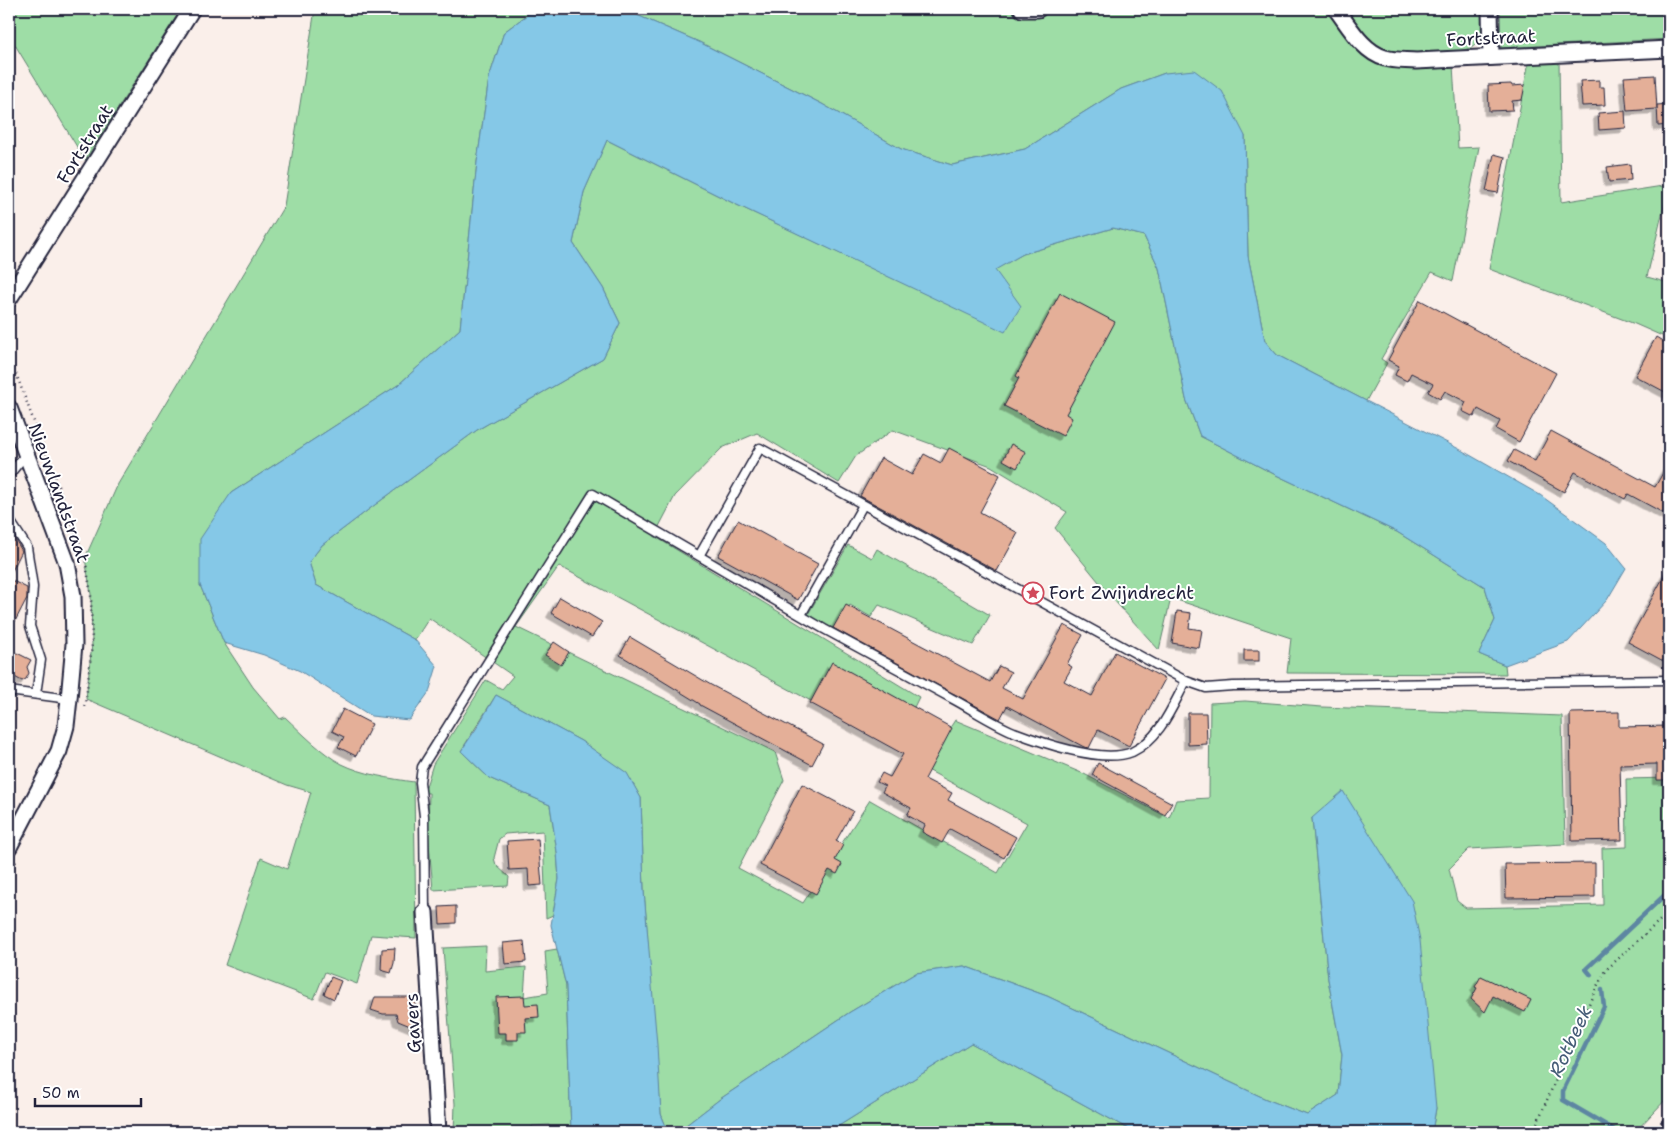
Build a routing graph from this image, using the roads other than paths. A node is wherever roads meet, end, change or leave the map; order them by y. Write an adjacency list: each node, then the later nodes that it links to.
1 (192, 9): 8 (street, Fortstraat)
2 (1022, 9): 3 (street)
3 (1038, 9)
4 (1336, 9): 7 (street, Fortstraat)
5 (1490, 9): 7 (street)
6 (1669, 48): 7 (street, Fortstraat)
7 (1491, 57)
8 (9, 299)
9 (10, 413): 10 (street, Nieuwlandstraat)
10 (26, 454): 11 (lane); 20 (street, Nieuwlandstraat)
11 (9, 474)
12 (863, 505): 14 (lane); 15 (lane); 17 (lane)
13 (9, 519): 19 (lane)
14 (699, 556): 15 (lane); 22 (lane)
15 (801, 615): 17 (lane)
16 (1669, 680): 17 (lane)
17 (1186, 681)
18 (9, 691): 19 (lane)
19 (36, 694): 20 (lane)
20 (70, 700): 21 (street, Nieuwlandstraat)
21 (9, 847)
22 (425, 912): 23 (street, Gavers)
23 (438, 1132)

